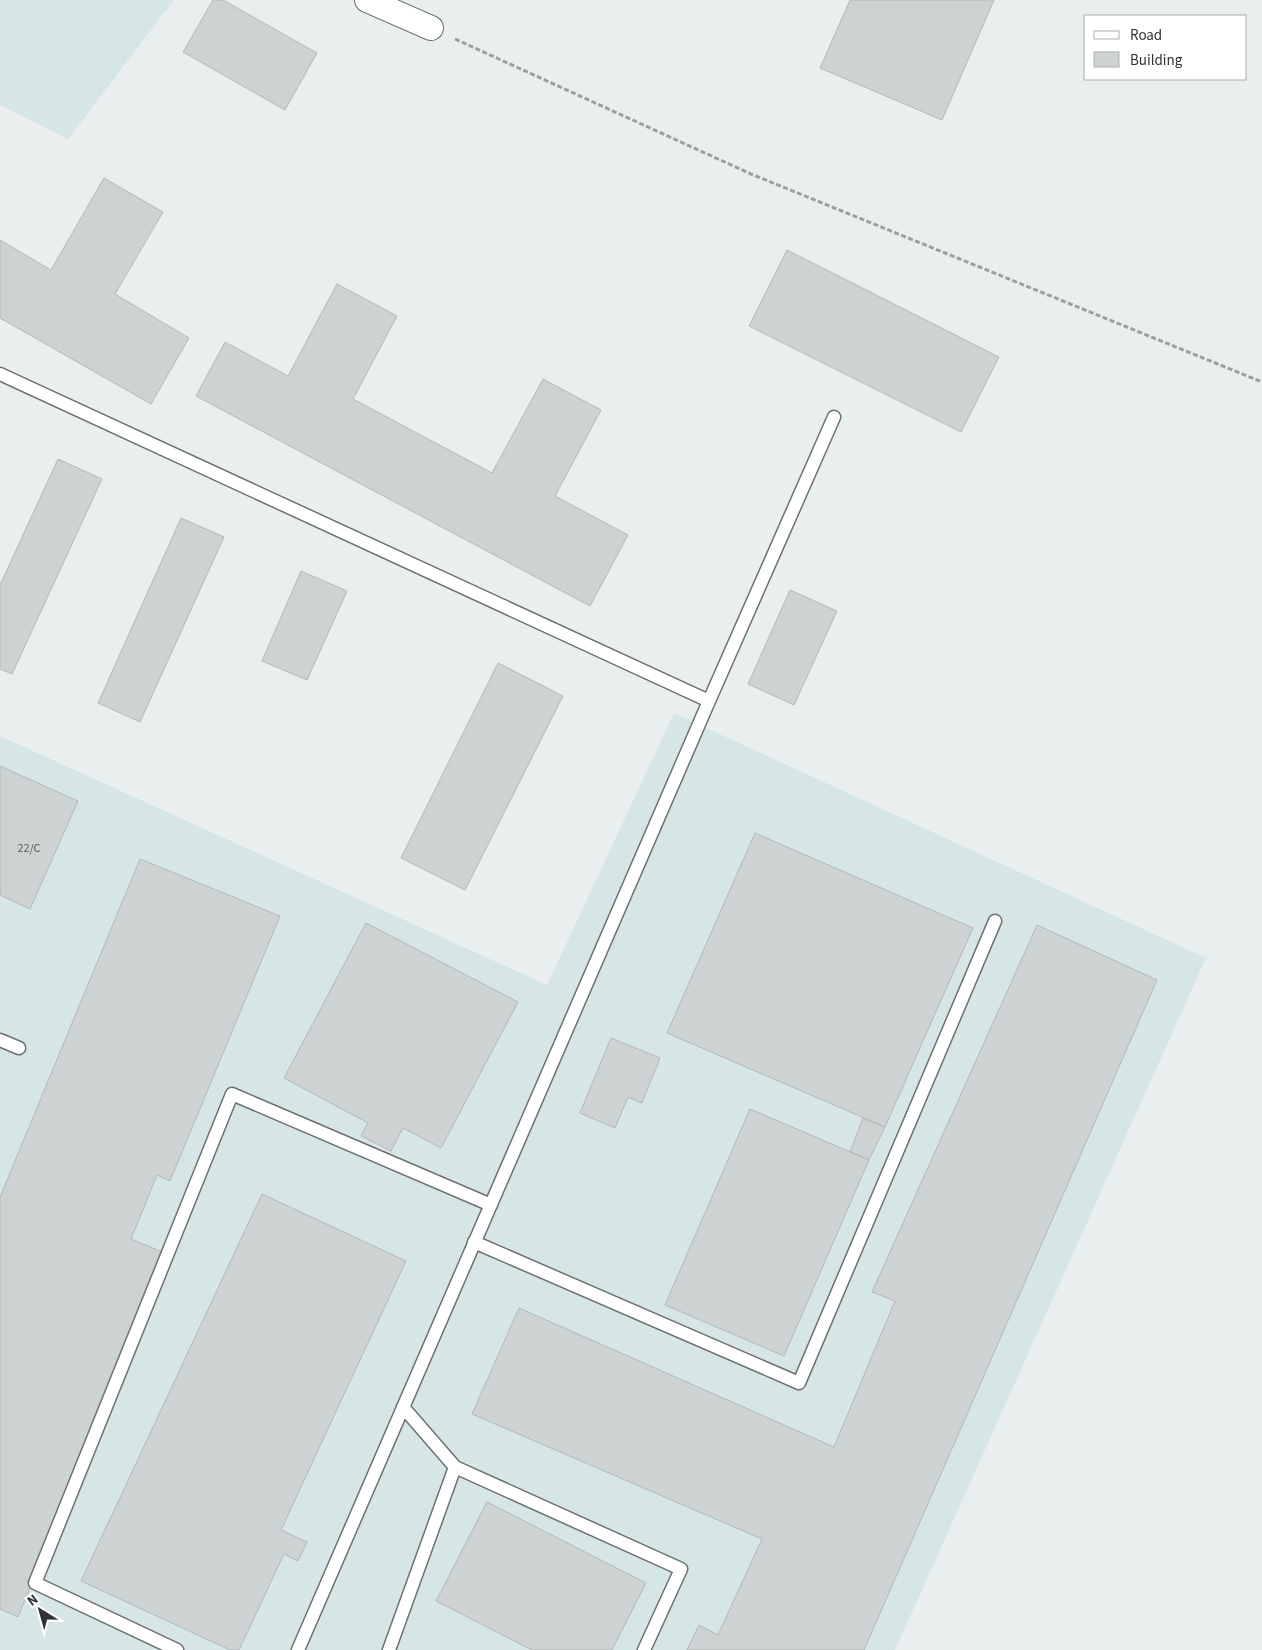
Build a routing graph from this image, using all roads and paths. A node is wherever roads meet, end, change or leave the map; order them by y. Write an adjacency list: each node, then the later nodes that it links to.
1 (367, 0): 2 (street)
2 (431, 28): 4 (path)
3 (0, 374): 6 (lane)
4 (1262, 382)
5 (834, 418): 6 (lane)
6 (709, 701): 10 (lane)
7 (995, 921): 11 (lane)
8 (0, 1040): 9 (lane)
9 (19, 1048)
10 (491, 1205): 11 (lane); 14 (lane)
11 (474, 1242): 12 (lane)
12 (403, 1407): 13 (lane); 15 (lane)
13 (455, 1468): 16 (lane); 17 (lane)
14 (177, 1650)
15 (298, 1650)
16 (389, 1650)
17 (644, 1650)

